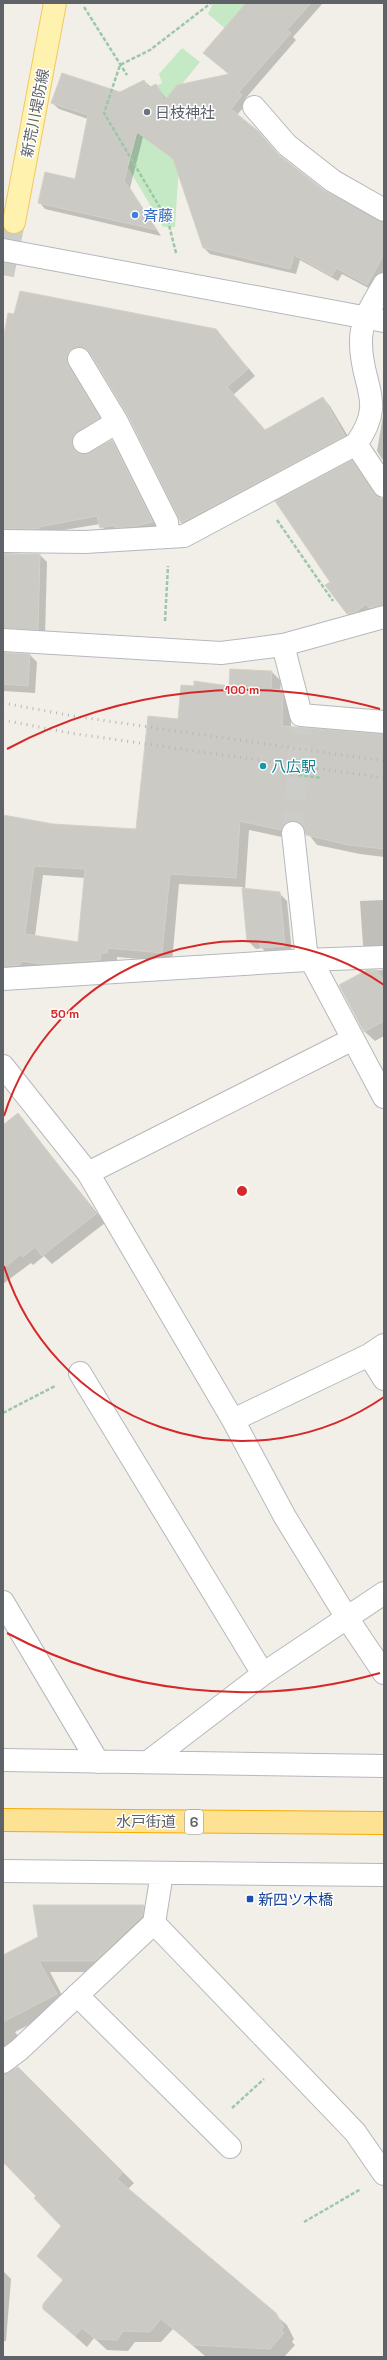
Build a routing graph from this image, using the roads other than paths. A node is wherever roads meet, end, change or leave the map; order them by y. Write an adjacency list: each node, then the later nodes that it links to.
1 (55, 3): 4 (main road, 新荒川堤防線)
2 (254, 107): 3 (street)
3 (384, 210)
4 (14, 222)
5 (3, 250): 7 (street)
6 (384, 284): 7 (street)
7 (375, 319): 11 (street)
8 (78, 359): 9 (street)
9 (117, 422): 10 (street); 13 (street)
10 (84, 442)
11 (356, 444): 12 (street); 13 (street)
12 (384, 486)
13 (169, 536): 14 (street)
14 (3, 541)
15 (384, 617): 17 (street)
16 (3, 640): 17 (street)
17 (283, 645): 18 (street)
18 (384, 722)
19 (294, 832): 21 (street)
20 (384, 957): 21 (street)
21 (309, 960): 22 (street); 23 (street)
22 (3, 979)
23 (353, 1039): 25 (street); 26 (street)
24 (7, 1080): 26 (street)
25 (384, 1097)
26 (88, 1172): 30 (street)
27 (376, 1350): 29 (street); 30 (street)
28 (80, 1373): 35 (street)
29 (384, 1378)
30 (233, 1420): 33 (street)
31 (384, 1593): 33 (street)
32 (3, 1602): 37 (street)
33 (347, 1618): 34 (street); 35 (street)
34 (384, 1672)
35 (262, 1674): 38 (street)
36 (3, 1760): 37 (street)
37 (98, 1762): 38 (street)
38 (148, 1762): 39 (street)
39 (384, 1766)
40 (3, 1820): 41 (highway, 水戸街道 / 6)
41 (384, 1823)
42 (3, 1871): 43 (street)
43 (162, 1873): 44 (street); 45 (street)
44 (384, 1875)
45 (154, 1923): 46 (street); 49 (street)
46 (77, 1996): 47 (street); 48 (street)
47 (3, 2062)
48 (230, 2147)
49 (384, 2174)

